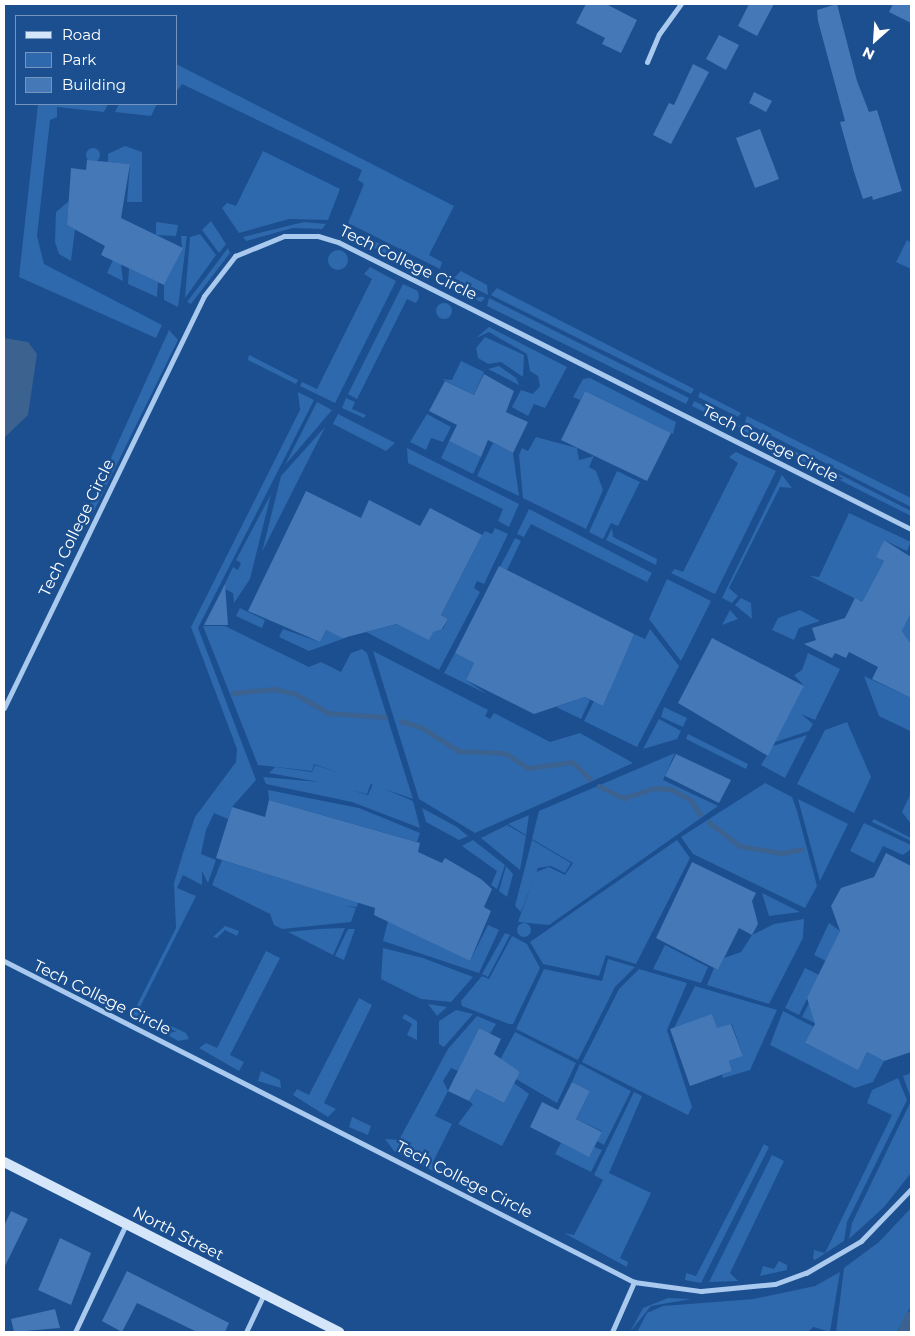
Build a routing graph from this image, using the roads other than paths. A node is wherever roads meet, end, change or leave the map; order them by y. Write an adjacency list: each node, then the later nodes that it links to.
1 (682, 4): 2 (street)
2 (647, 62)
3 (911, 529): 4 (street, Tech College Circle)
4 (4, 708)
5 (4, 961): 9 (street, Tech College Circle)
6 (4, 1162): 8 (main road, North Street)
7 (911, 1189): 9 (street, Tech College Circle)
8 (126, 1224): 10 (main road, North Street); 11 (street)
9 (634, 1282): 14 (street)
10 (264, 1294): 12 (street); 13 (main road, North Street)
11 (75, 1332)
12 (246, 1332)
13 (339, 1332)
14 (612, 1332)

